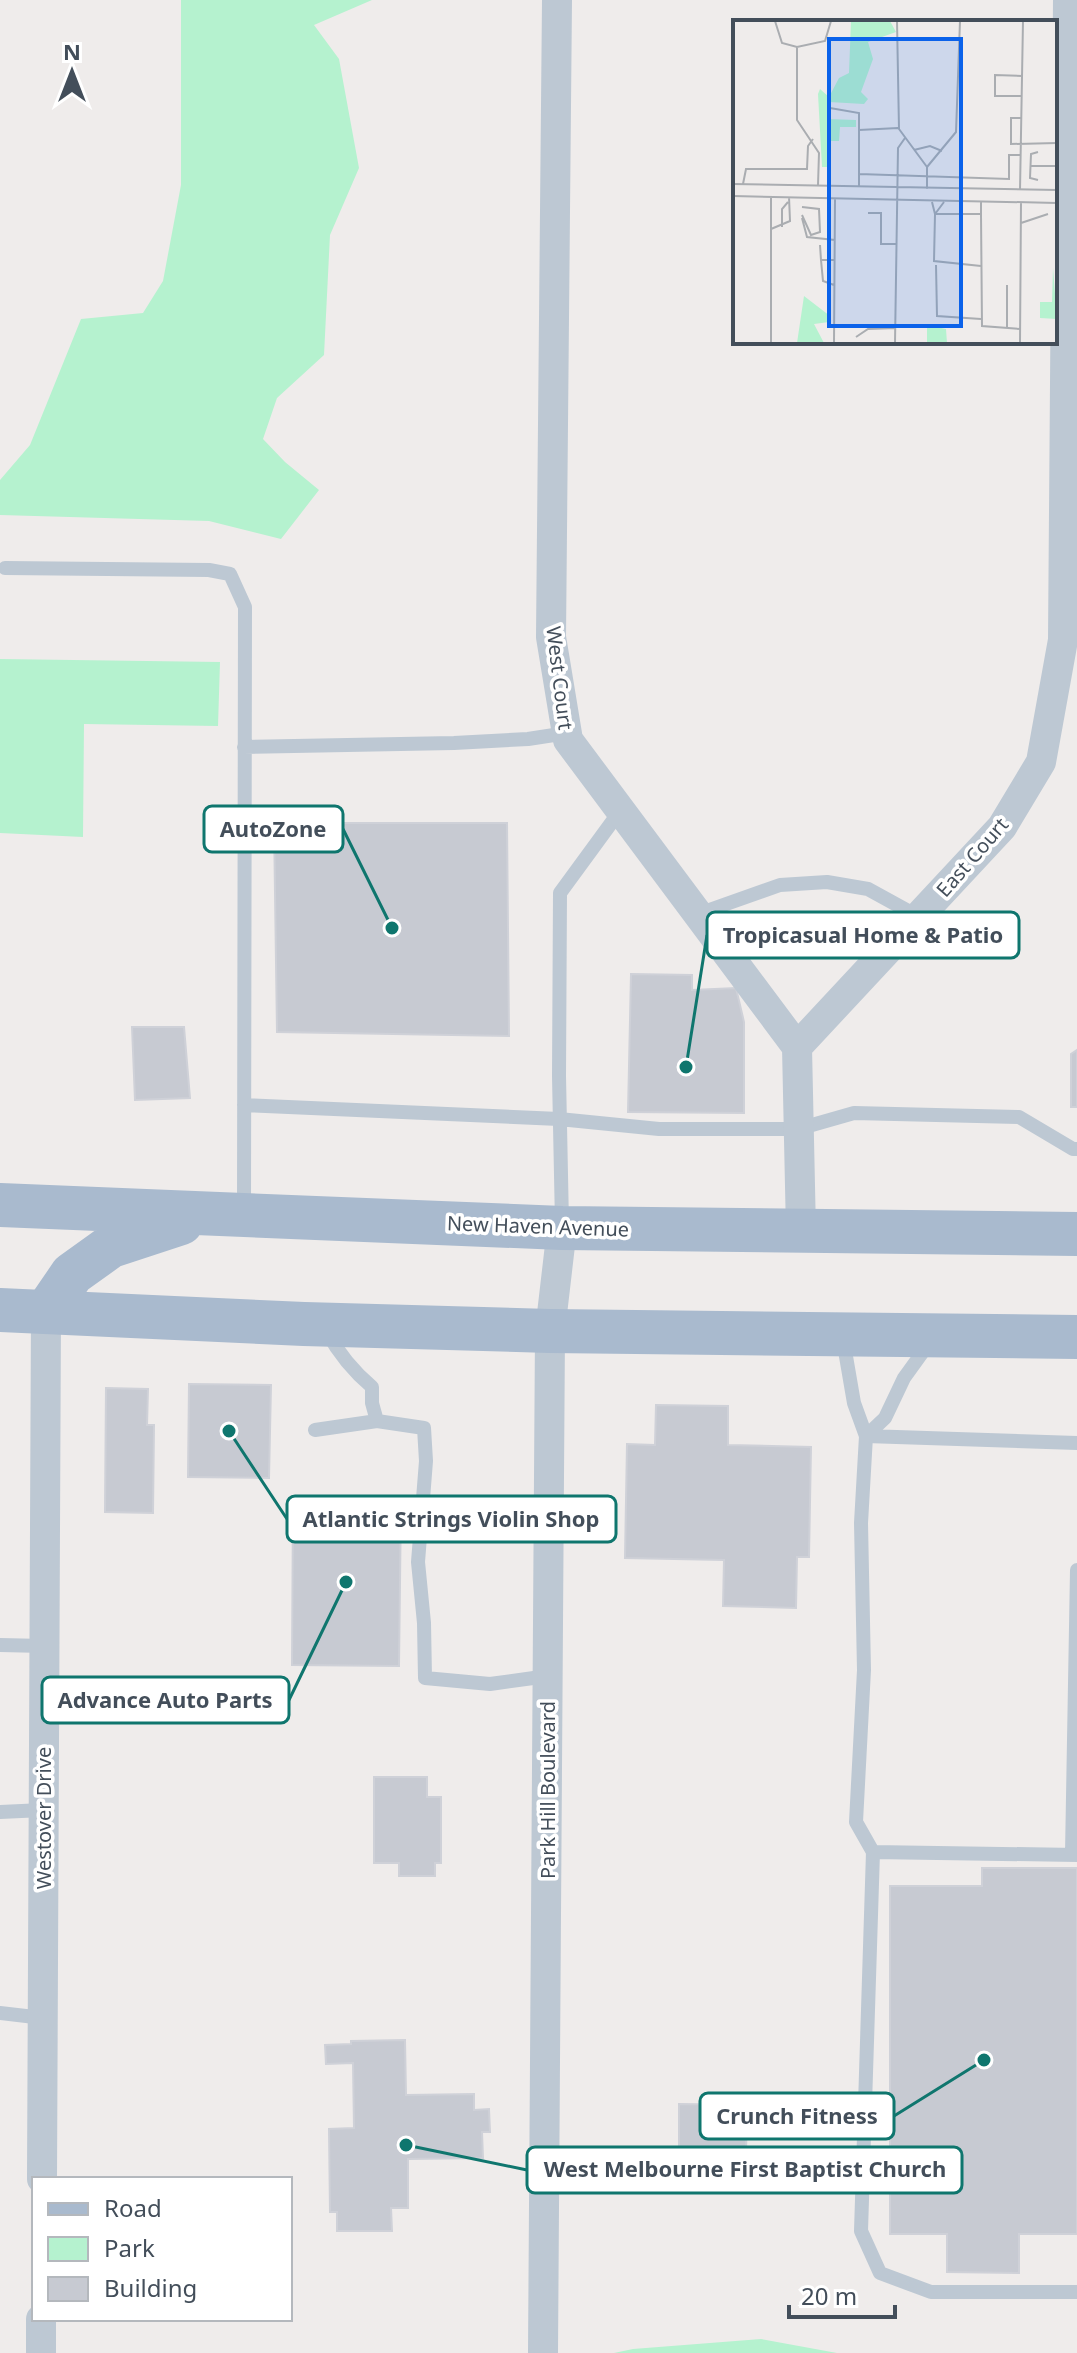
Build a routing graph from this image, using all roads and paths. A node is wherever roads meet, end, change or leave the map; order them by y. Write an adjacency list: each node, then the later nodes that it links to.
1 (557, 0): 4 (street, West Court)
2 (1068, 0): 8 (street, East Court)
3 (5, 568): 5 (lane)
4 (567, 733): 5 (lane); 6 (street, West Court)
5 (244, 747): 10 (lane)
6 (620, 811): 7 (street, West Court); 11 (lane)
7 (698, 914): 8 (lane); 9 (street, West Court)
8 (919, 917): 9 (street, East Court)
9 (797, 1047): 12 (street)
10 (244, 1105): 11 (lane); 15 (lane)
11 (559, 1119): 12 (lane); 16 (lane)
12 (798, 1129): 13 (lane); 17 (street)
13 (1077, 1149)
14 (0, 1205): 15 (main road, New Haven Avenue)
15 (225, 1215): 16 (main road, New Haven Avenue); 20 (main road)
16 (562, 1228): 17 (main road, New Haven Avenue); 22 (street, Park Hill Boulevard)
17 (801, 1232): 18 (main road, New Haven Avenue)
18 (1077, 1234)
19 (0, 1310): 20 (main road)
20 (46, 1312): 21 (main road); 32 (street, Westover Drive)
21 (323, 1325): 22 (main road); 26 (lane)
22 (550, 1331): 23 (main road); 33 (street, Park Hill Boulevard)
23 (843, 1334): 24 (main road); 28 (lane)
24 (936, 1335): 25 (main road); 28 (lane)
25 (1077, 1337)
26 (377, 1421): 27 (lane); 33 (lane)
27 (315, 1430)
28 (866, 1436): 29 (lane); 36 (lane)
29 (1077, 1443)
30 (1077, 1570): 37 (lane)
31 (0, 1645): 32 (lane)
32 (44, 1646): 34 (street, Westover Drive)
33 (548, 1676): 44 (street, Park Hill Boulevard)
34 (43, 1810): 35 (lane); 39 (street, Westover Drive)
35 (0, 1812)
36 (873, 1852): 37 (lane); 41 (lane)
37 (1074, 1854)
38 (0, 2013): 39 (lane)
39 (43, 2018): 40 (street, Westover Drive)
40 (42, 2177)
41 (1077, 2292)
42 (41, 2321): 43 (street)
43 (41, 2353)
44 (543, 2353)

